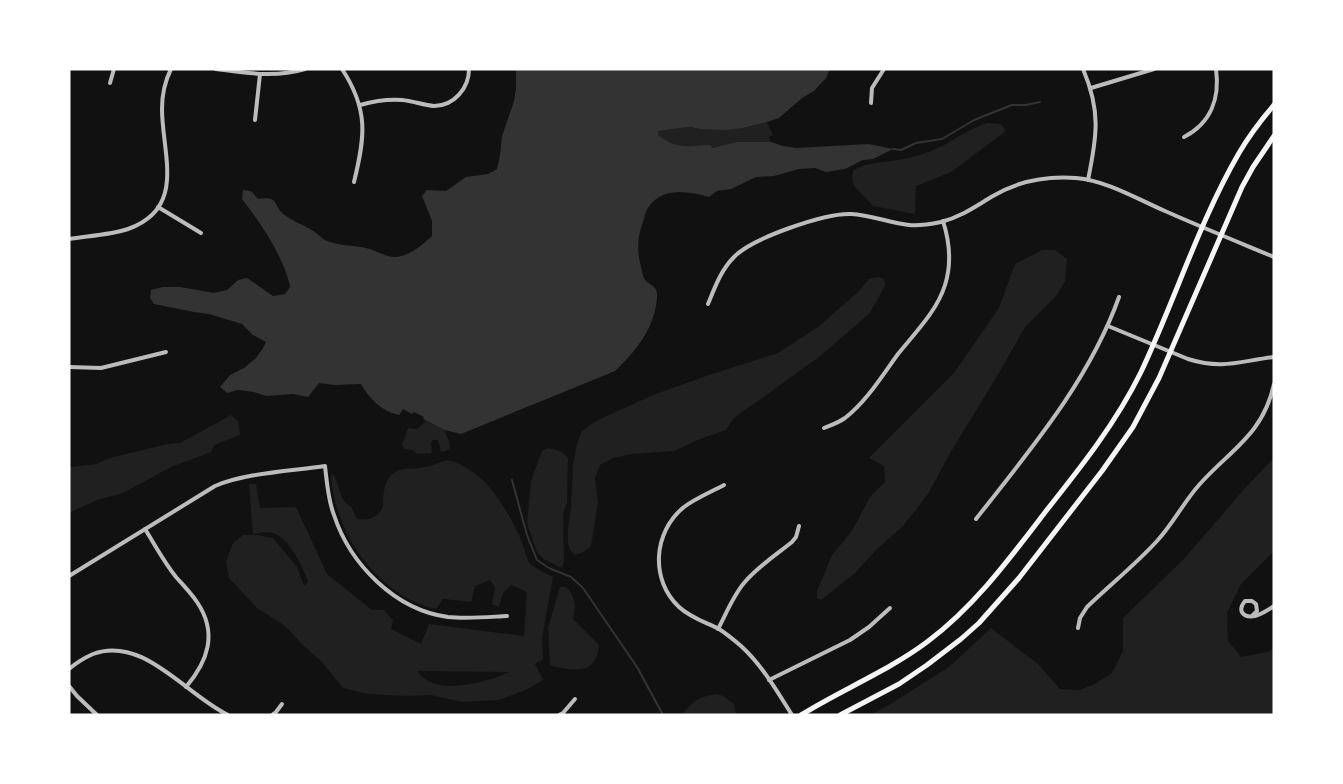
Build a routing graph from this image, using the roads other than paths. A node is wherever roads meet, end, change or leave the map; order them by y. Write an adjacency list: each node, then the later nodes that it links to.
1 (114, 69): 12 (street)
2 (171, 69): 22 (street)
3 (216, 69): 11 (street)
4 (305, 69): 11 (street)
5 (342, 69): 15 (street)
6 (469, 69): 15 (street)
7 (884, 69): 14 (street)
8 (1083, 69): 13 (street)
9 (1154, 69): 13 (street)
10 (1216, 69): 19 (street)
11 (260, 74): 17 (street)
12 (110, 83)
13 (1091, 88): 20 (street)
14 (871, 103)
15 (360, 105): 21 (street)
16 (1274, 105): 24 (main road)
17 (255, 120)
18 (1274, 136): 26 (main road)
19 (1184, 137)
20 (1088, 180): 23 (street); 24 (street)
21 (354, 182)
22 (158, 207): 25 (street); 27 (street)
23 (943, 221): 30 (street); 38 (street)
24 (1203, 228): 26 (street); 32 (main road)
25 (201, 233)
26 (1221, 236): 28 (street); 34 (main road)
27 (69, 239)
28 (1274, 257)
29 (1119, 297): 31 (street)
30 (708, 304)
31 (1108, 326): 32 (street); 40 (street)
32 (1153, 345): 34 (street); 61 (main road)
33 (166, 352): 36 (street)
34 (1171, 352): 35 (street); 62 (main road)
35 (1274, 357)
36 (69, 367)
37 (1274, 384): 48 (street)
38 (824, 428)
39 (724, 485): 49 (street)
40 (976, 519)
41 (799, 526): 49 (street)
42 (146, 529): 43 (street); 46 (street); 53 (street)
43 (69, 576)
44 (1274, 606): 47 (street)
45 (890, 608): 51 (street)
46 (507, 616)
47 (1252, 616): 47 (street)
48 (1078, 628)
49 (718, 629): 51 (street)
50 (69, 669): 53 (street)
51 (769, 680): 60 (street)
52 (69, 686): 56 (street)
53 (186, 687): 57 (street)
54 (575, 699): 59 (street)
55 (282, 704): 58 (street)
56 (97, 715)
57 (228, 715)
58 (272, 715)
59 (559, 715)
60 (792, 715)
61 (801, 715)
62 (840, 715)

